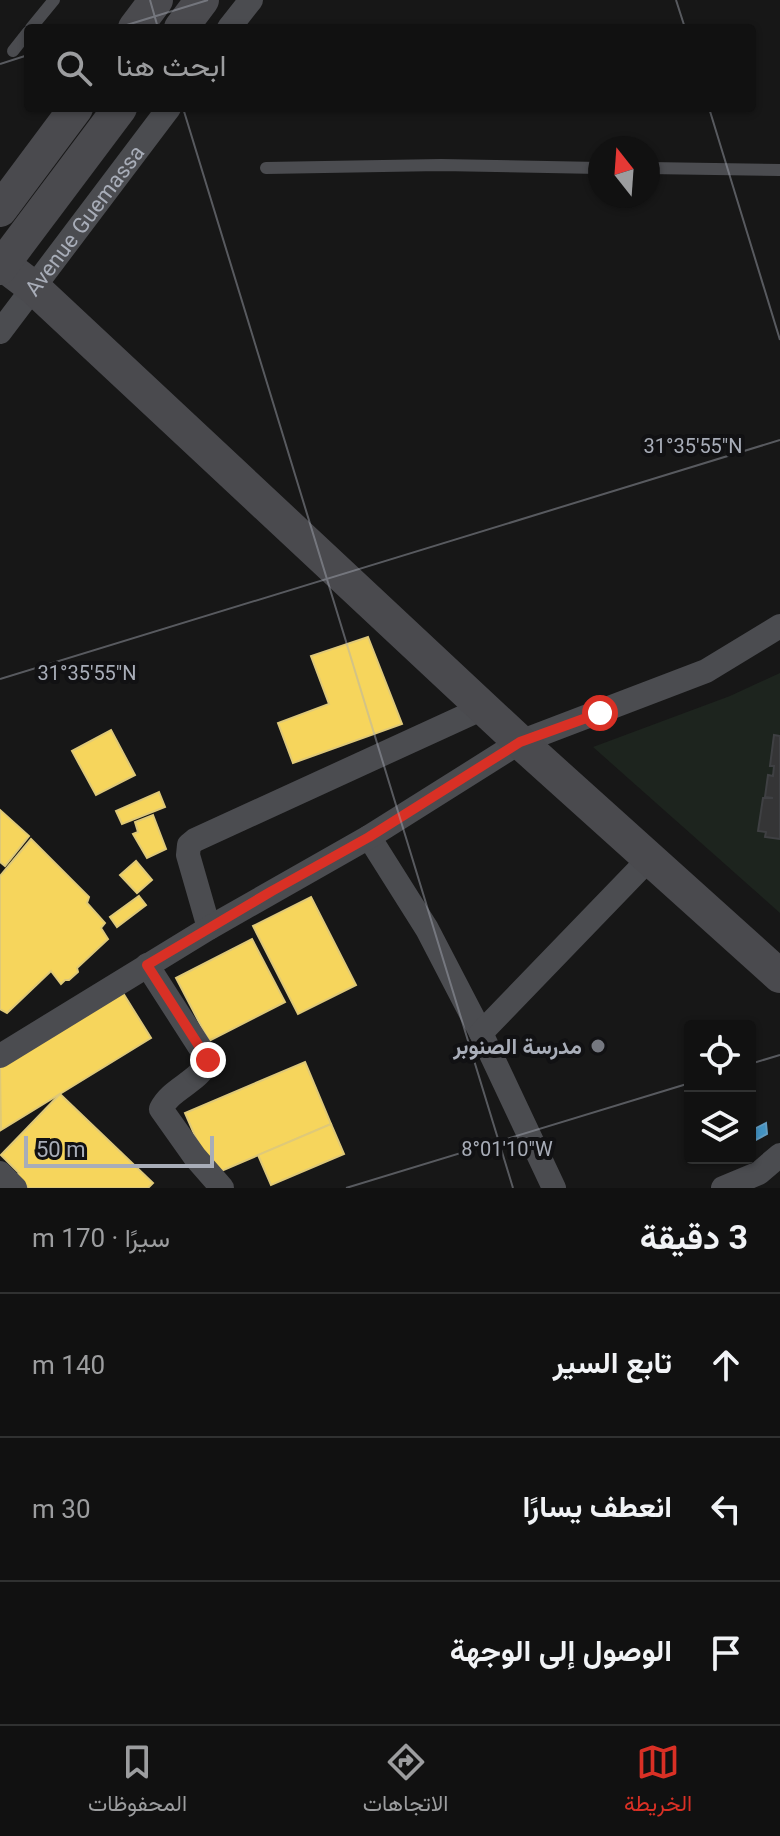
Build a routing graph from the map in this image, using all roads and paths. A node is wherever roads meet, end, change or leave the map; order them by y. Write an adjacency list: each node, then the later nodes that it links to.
1 (54, 0): 5 (lane)
2 (156, 0): 6 (street)
3 (202, 0): 7 (street)
4 (251, 0): 8 (street)
5 (35, 24)
6 (138, 24)
7 (184, 24)
8 (232, 24)
9 (24, 37): 10 (lane)
10 (13, 51)
11 (73, 112): 18 (street)
12 (117, 112): 19 (street, Avenue Guemassa)
13 (166, 112): 20 (street, Avenue Guemassa)
14 (266, 168): 15 (lane)
15 (588, 168)
16 (660, 168): 17 (lane)
17 (780, 170)
18 (0, 210)
19 (1, 265): 20 (street)
20 (34, 288): 21 (street, Avenue Guemassa); 23 (street)
21 (0, 332)
22 (780, 626): 24 (street)
23 (483, 708): 24 (street); 27 (street)
24 (520, 742): 25 (street); 26 (street)
25 (369, 837): 27 (street); 30 (street)
26 (649, 859): 29 (street); 30 (street)
27 (209, 928): 28 (street)
28 (147, 965): 31 (street); 36 (street)
29 (780, 976)
30 (481, 1033): 37 (street)
31 (0, 1056)
32 (780, 1155): 34 (street)
33 (0, 1173): 35 (street)
34 (768, 1180): 38 (street)
35 (15, 1188)
36 (222, 1188)
37 (554, 1188)
38 (723, 1188)

